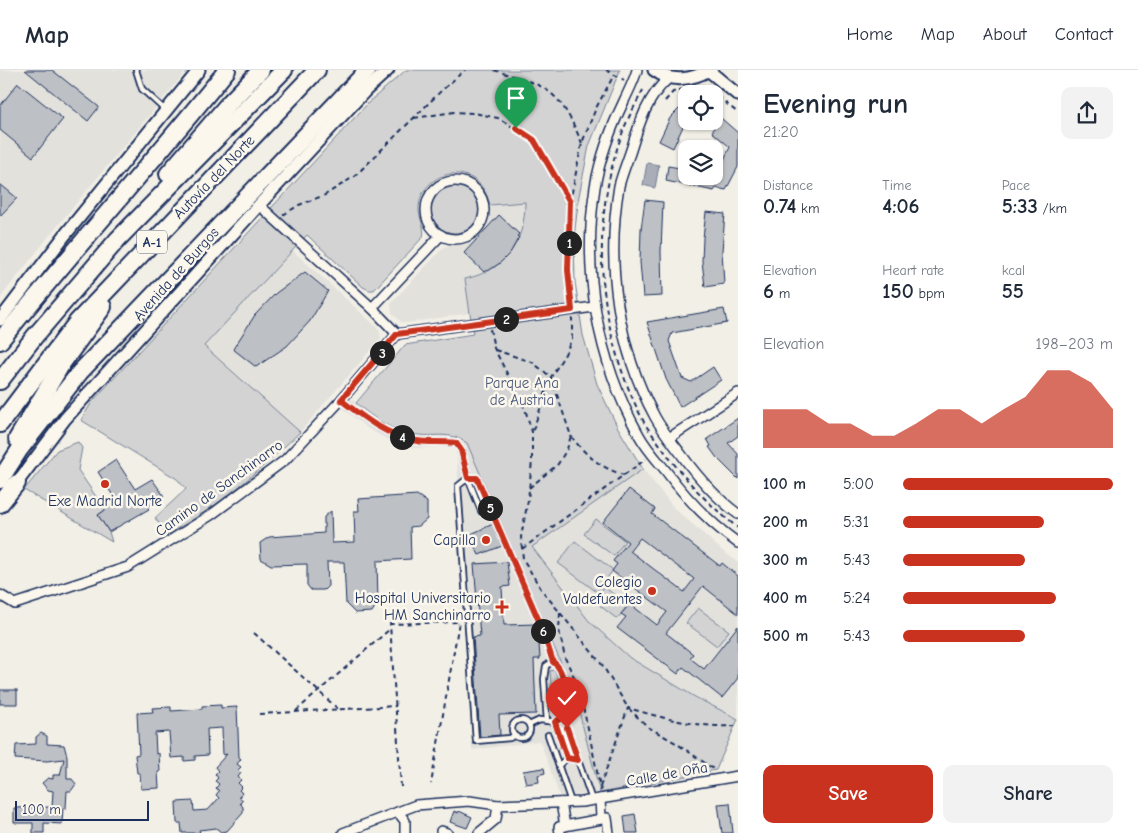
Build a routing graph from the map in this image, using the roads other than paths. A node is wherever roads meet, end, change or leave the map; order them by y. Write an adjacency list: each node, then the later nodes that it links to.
1 (136, 70): 14 (lane)
2 (199, 70): 14 (street)
3 (227, 70): 23 (highway)
4 (261, 70): 17 (highway)
5 (284, 70): 17 (highway, Autovía del Norte / A-1)
6 (317, 70): 16 (highway, Autovía del Norte / A-1)
7 (368, 70): 31 (highway)
8 (388, 70): 15 (street, Avenida de Burgos)
9 (637, 70): 19 (street)
10 (654, 70): 12 (street)
11 (709, 70): 12 (street); 13 (street)
12 (669, 78): 28 (street)
13 (738, 95)
14 (166, 110): 21 (street)
15 (259, 205): 20 (street); 32 (street, Avenida de Burgos)
16 (172, 221): 27 (highway, Autovía del Norte / A-1); 29 (highway)
17 (130, 226): 24 (highway, Autovía del Norte / A-1)
18 (441, 235): 18 (street); 20 (street)
19 (594, 307): 22 (street); 37 (street)
20 (372, 308): 22 (street)
21 (0, 320)
22 (397, 334): 26 (street, Camino de Sanchinarro)
23 (0, 341)
24 (0, 381)
25 (738, 392): 28 (street)
26 (341, 400): 30 (lane); 38 (street, Camino de Sanchinarro)
27 (0, 424)
28 (669, 438): 36 (street)
29 (0, 466)
30 (468, 478): 35 (lane); 39 (lane); 45 (lane)
31 (0, 480)
32 (17, 483): 33 (highway); 34 (street, Avenida de Burgos)
33 (0, 504)
34 (0, 509)
35 (481, 511)
36 (738, 514)
37 (738, 543)
38 (0, 595)
39 (553, 662): 40 (lane); 41 (lane)
40 (547, 720): 41 (lane); 42 (lane)
41 (555, 722): 46 (lane)
42 (529, 725): 45 (lane); 45 (lane)
43 (567, 728): 47 (lane)
44 (548, 735): 48 (lane)
45 (514, 736)
46 (567, 758): 47 (lane); 48 (lane)
47 (578, 760): 50 (lane)
48 (559, 765): 51 (lane)
49 (738, 776): 50 (street, Calle de Oña)
50 (596, 799): 51 (street, Calle de Oña); 55 (street)
51 (571, 802): 52 (street, Calle de Oña)
52 (561, 803): 53 (street, Calle de Oña); 56 (street)
53 (498, 805): 54 (street, Calle de Oña); 59 (street)
54 (398, 812): 57 (street, Calle de Oña); 58 (street)
55 (601, 818): 56 (street); 60 (street)
56 (563, 829)
57 (343, 833)
58 (405, 833)
59 (479, 833)
60 (609, 833)

